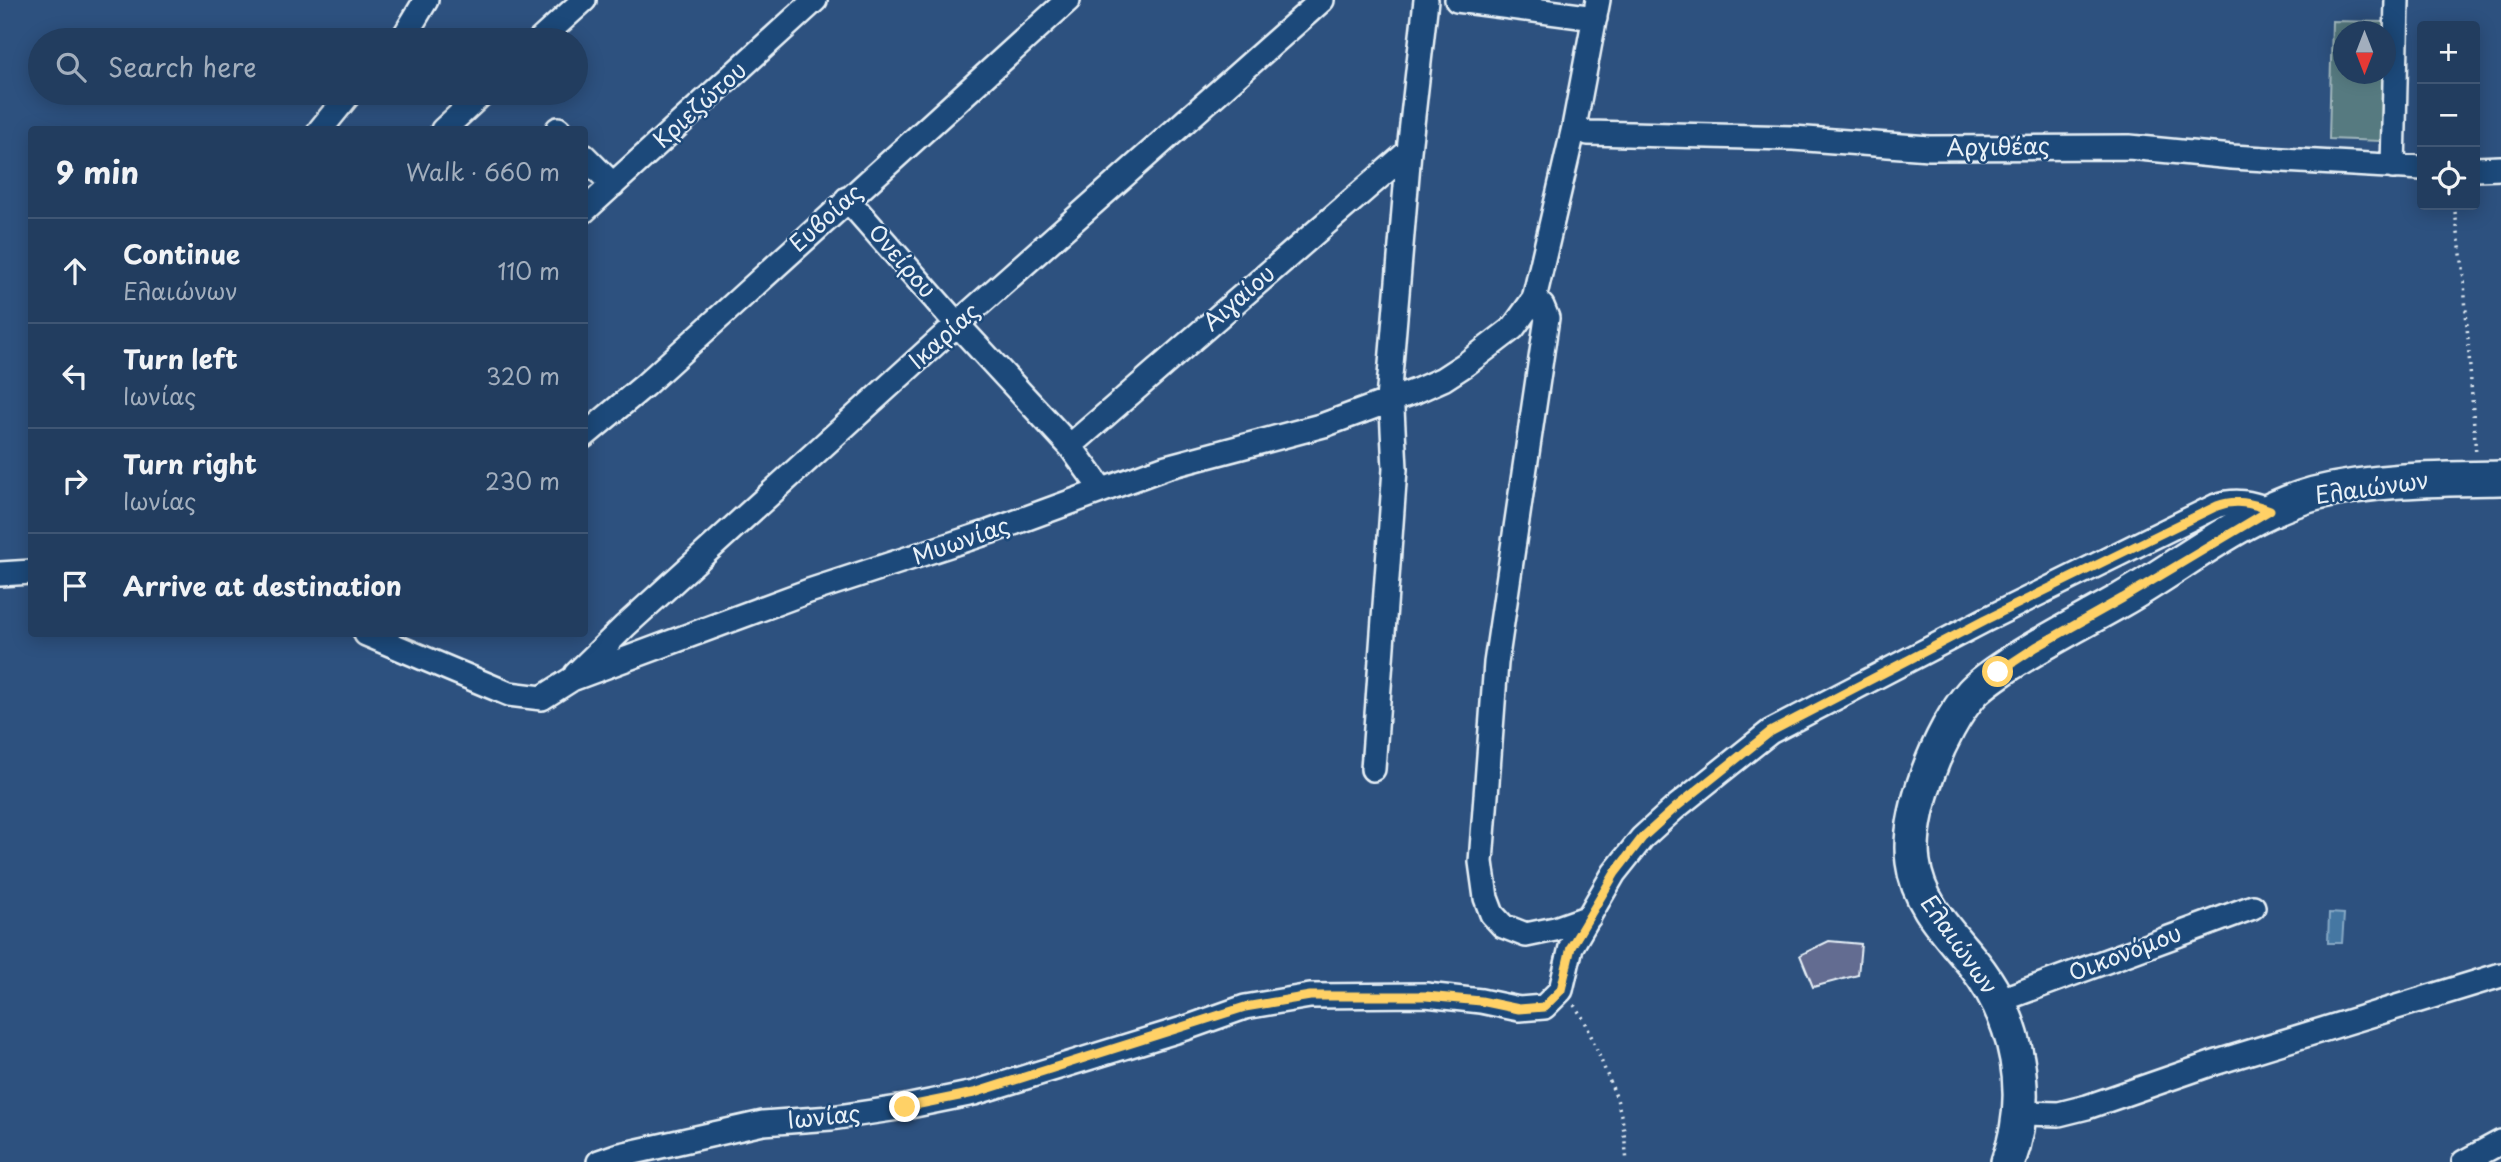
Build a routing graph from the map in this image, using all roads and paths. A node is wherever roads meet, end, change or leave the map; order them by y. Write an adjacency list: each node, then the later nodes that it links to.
1 (426, 0): 10 (street)
2 (584, 0): 11 (street)
3 (815, 0): 23 (street, Κριεζώτου)
4 (1068, 0): 24 (street, Ευβοίας)
5 (1322, 0): 28 (street, Ικαρίας)
6 (1426, 0): 17 (street)
7 (1457, 0): 9 (street)
8 (2397, 0): 19 (street)
9 (1597, 9): 16 (street)
10 (409, 28)
11 (553, 28)
12 (340, 105): 14 (street)
13 (470, 105): 15 (street)
14 (323, 126)
15 (447, 126)
16 (1574, 127): 19 (street, Αργιθέας); 27 (street)
17 (1409, 151): 29 (street); 31 (street, Αιγαίου)
18 (588, 160): 23 (street)
19 (2393, 167): 20 (street, Αργιθέας)
20 (2417, 168)
21 (2501, 168): 22 (street)
22 (2480, 169)
23 (613, 185): 25 (street, Κριεζώτου)
24 (847, 199): 28 (street, Ονείρου); 30 (street, Ευβοίας)
25 (588, 207)
26 (2455, 210): 32 (path)
27 (1534, 299): 29 (street, Μυωνίας); 41 (street)
28 (957, 324): 31 (street, Ονείρου); 38 (street, Ικαρίας)
29 (1388, 400): 33 (street, Μυωνίας); 39 (street)
30 (588, 433)
31 (1070, 446): 33 (street, Ονείρου)
32 (2489, 478): 34 (main road, Ελαιώνων)
33 (1102, 489): 38 (street, Μυωνίας)
34 (2270, 510): 41 (street); 44 (main road, Ελαιώνων)
35 (28, 572): 36 (street)
36 (0, 574)
37 (373, 637): 38 (street, Μυωνίας)
38 (572, 678)
39 (1373, 769)
40 (2253, 907): 44 (street, Οικονόμου)
41 (1588, 917): 43 (street)
42 (2501, 975): 45 (street)
43 (1561, 990): 47 (street, Ιωνίας); 48 (path)
44 (1998, 1001): 45 (main road, Ελαιώνων)
45 (2020, 1114): 49 (main road, Ελαιώνων)
46 (2501, 1142): 50 (street)
47 (599, 1162)
48 (1627, 1162)
49 (2008, 1162)
50 (2464, 1162)

